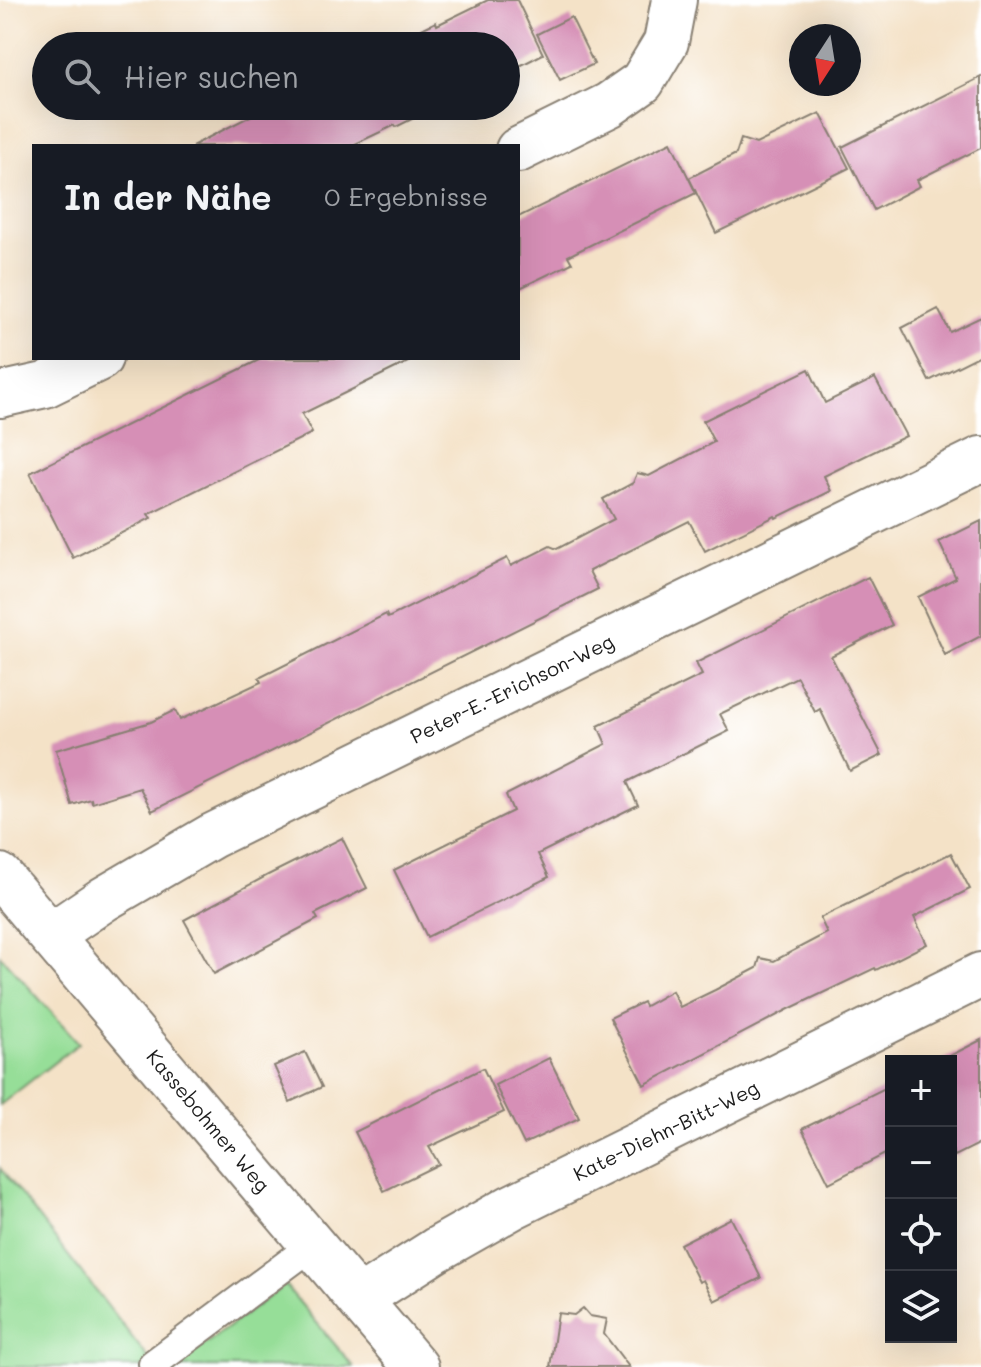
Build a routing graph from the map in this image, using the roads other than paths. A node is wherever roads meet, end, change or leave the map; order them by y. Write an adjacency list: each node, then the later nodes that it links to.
1 (674, 0): 2 (street)
2 (520, 149)
3 (96, 360): 4 (street)
4 (0, 395)
5 (981, 459): 7 (street, Peter-E.-Erichson-Weg)
6 (2, 881): 7 (street, Kassebohmer Weg)
7 (51, 935): 9 (street, Kassebohmer Weg)
8 (981, 975): 10 (street, Kate-Diehn-Bitt-Weg)
9 (313, 1245): 10 (street, Kassebohmer Weg); 11 (lane)
10 (359, 1299): 12 (street, Kassebohmer Weg)
11 (153, 1364)
12 (416, 1367)

